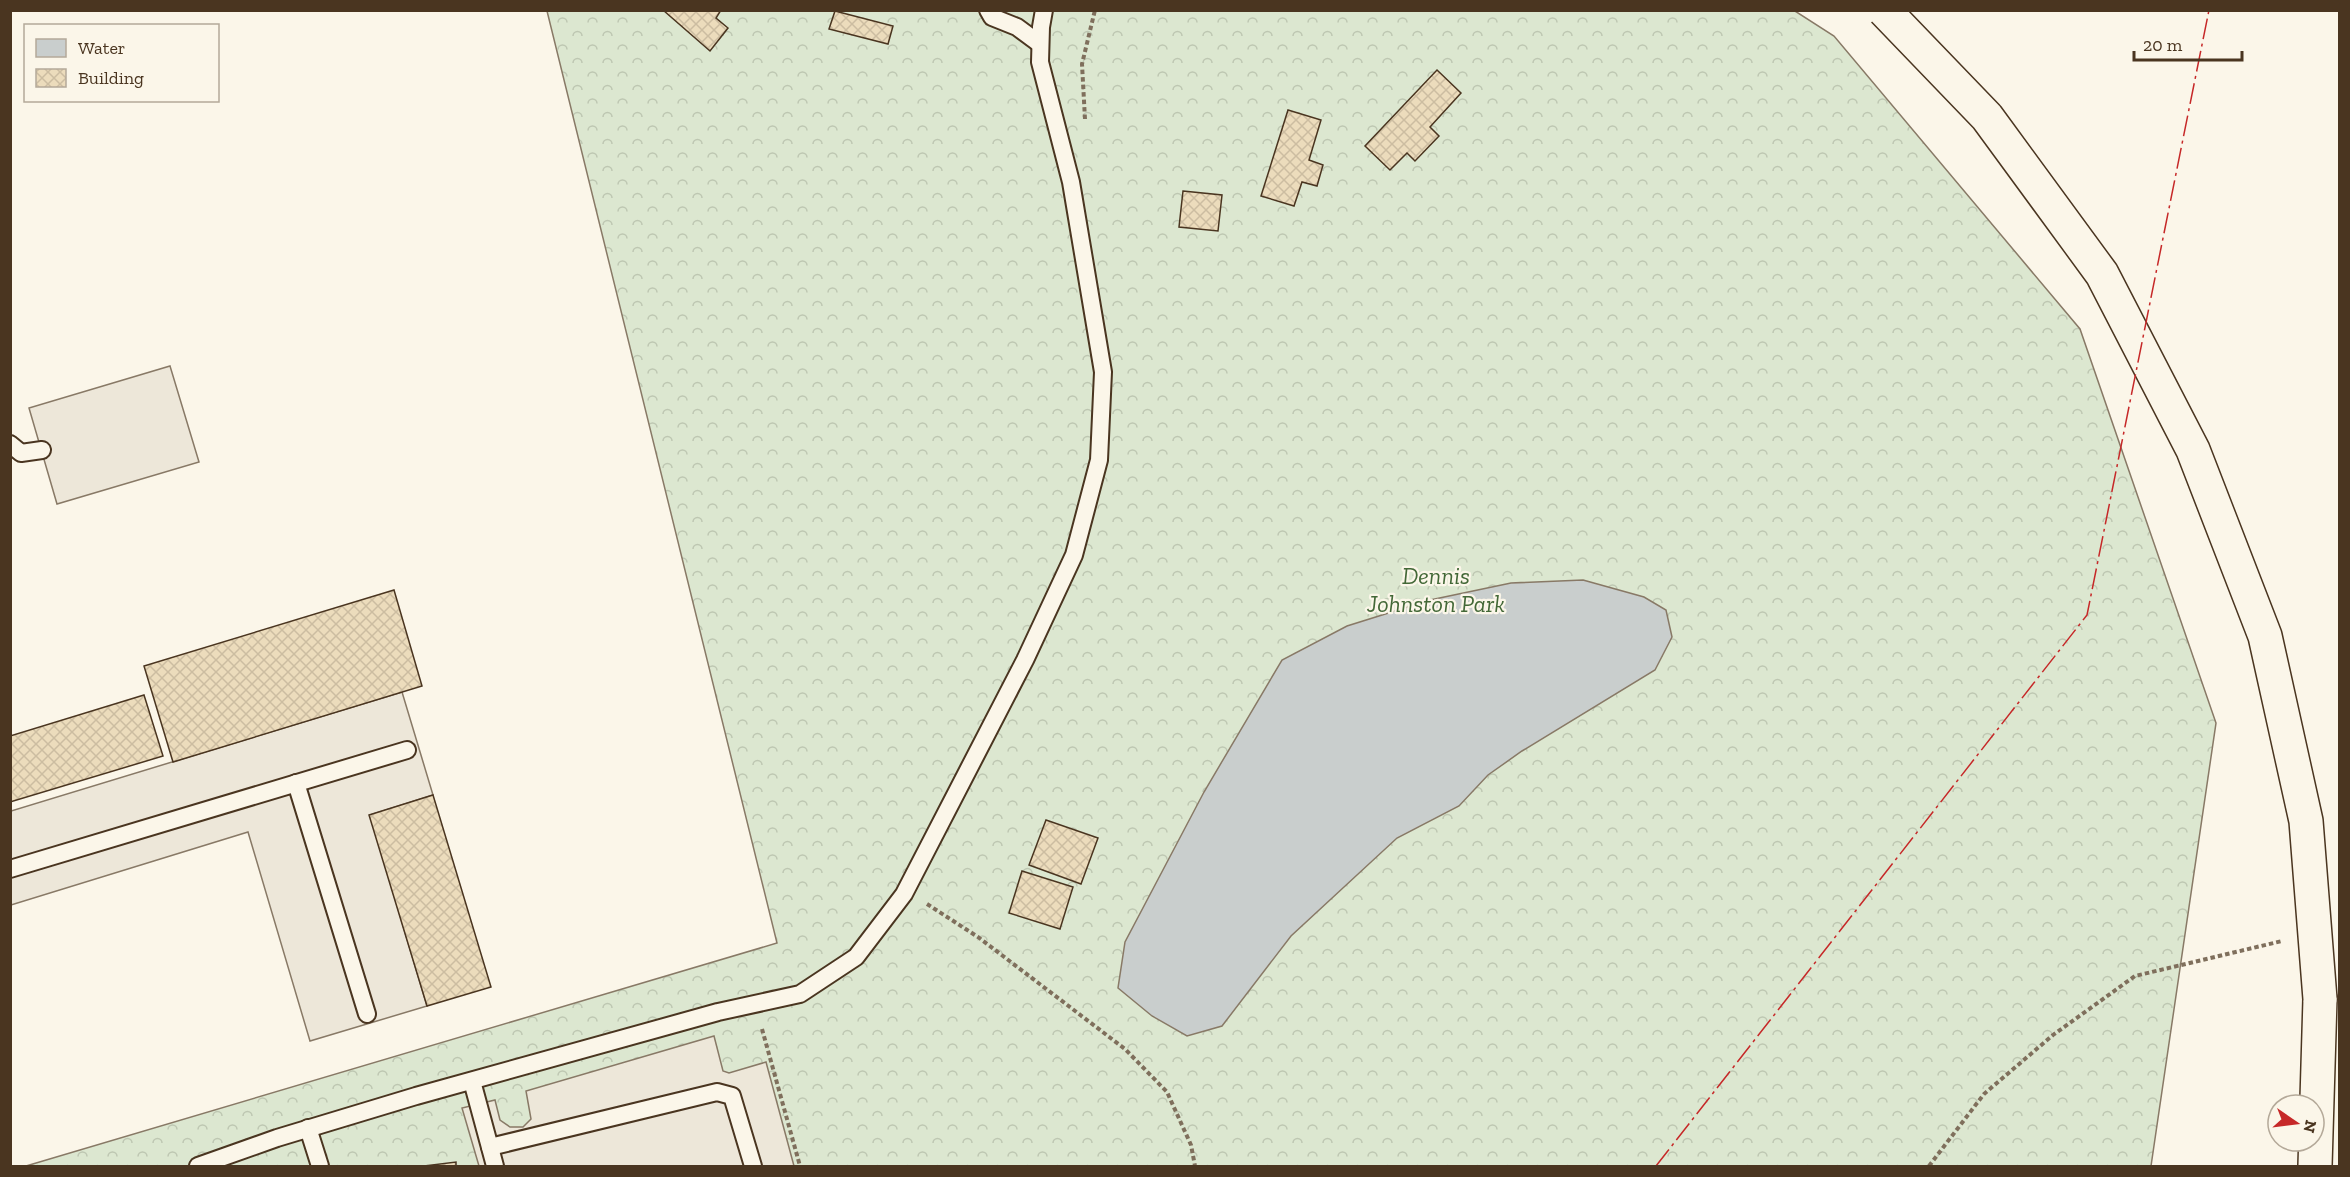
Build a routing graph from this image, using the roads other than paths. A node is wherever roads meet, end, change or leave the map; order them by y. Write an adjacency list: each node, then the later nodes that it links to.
1 (988, 10): 4 (lane)
2 (1044, 10): 4 (lane)
3 (1884, 10): 18 (highway, bridge)
4 (1040, 44): 11 (lane)
5 (10, 444): 6 (lane)
6 (42, 450)
7 (407, 750): 8 (lane)
8 (296, 783): 9 (lane); 10 (lane)
9 (10, 869)
10 (367, 1014)
11 (472, 1081): 12 (lane); 13 (lane)
12 (308, 1128): 14 (lane); 15 (lane)
13 (490, 1147): 16 (lane); 17 (lane)
14 (198, 1167)
15 (320, 1167)
16 (495, 1167)
17 (753, 1167)
18 (2316, 1167)

